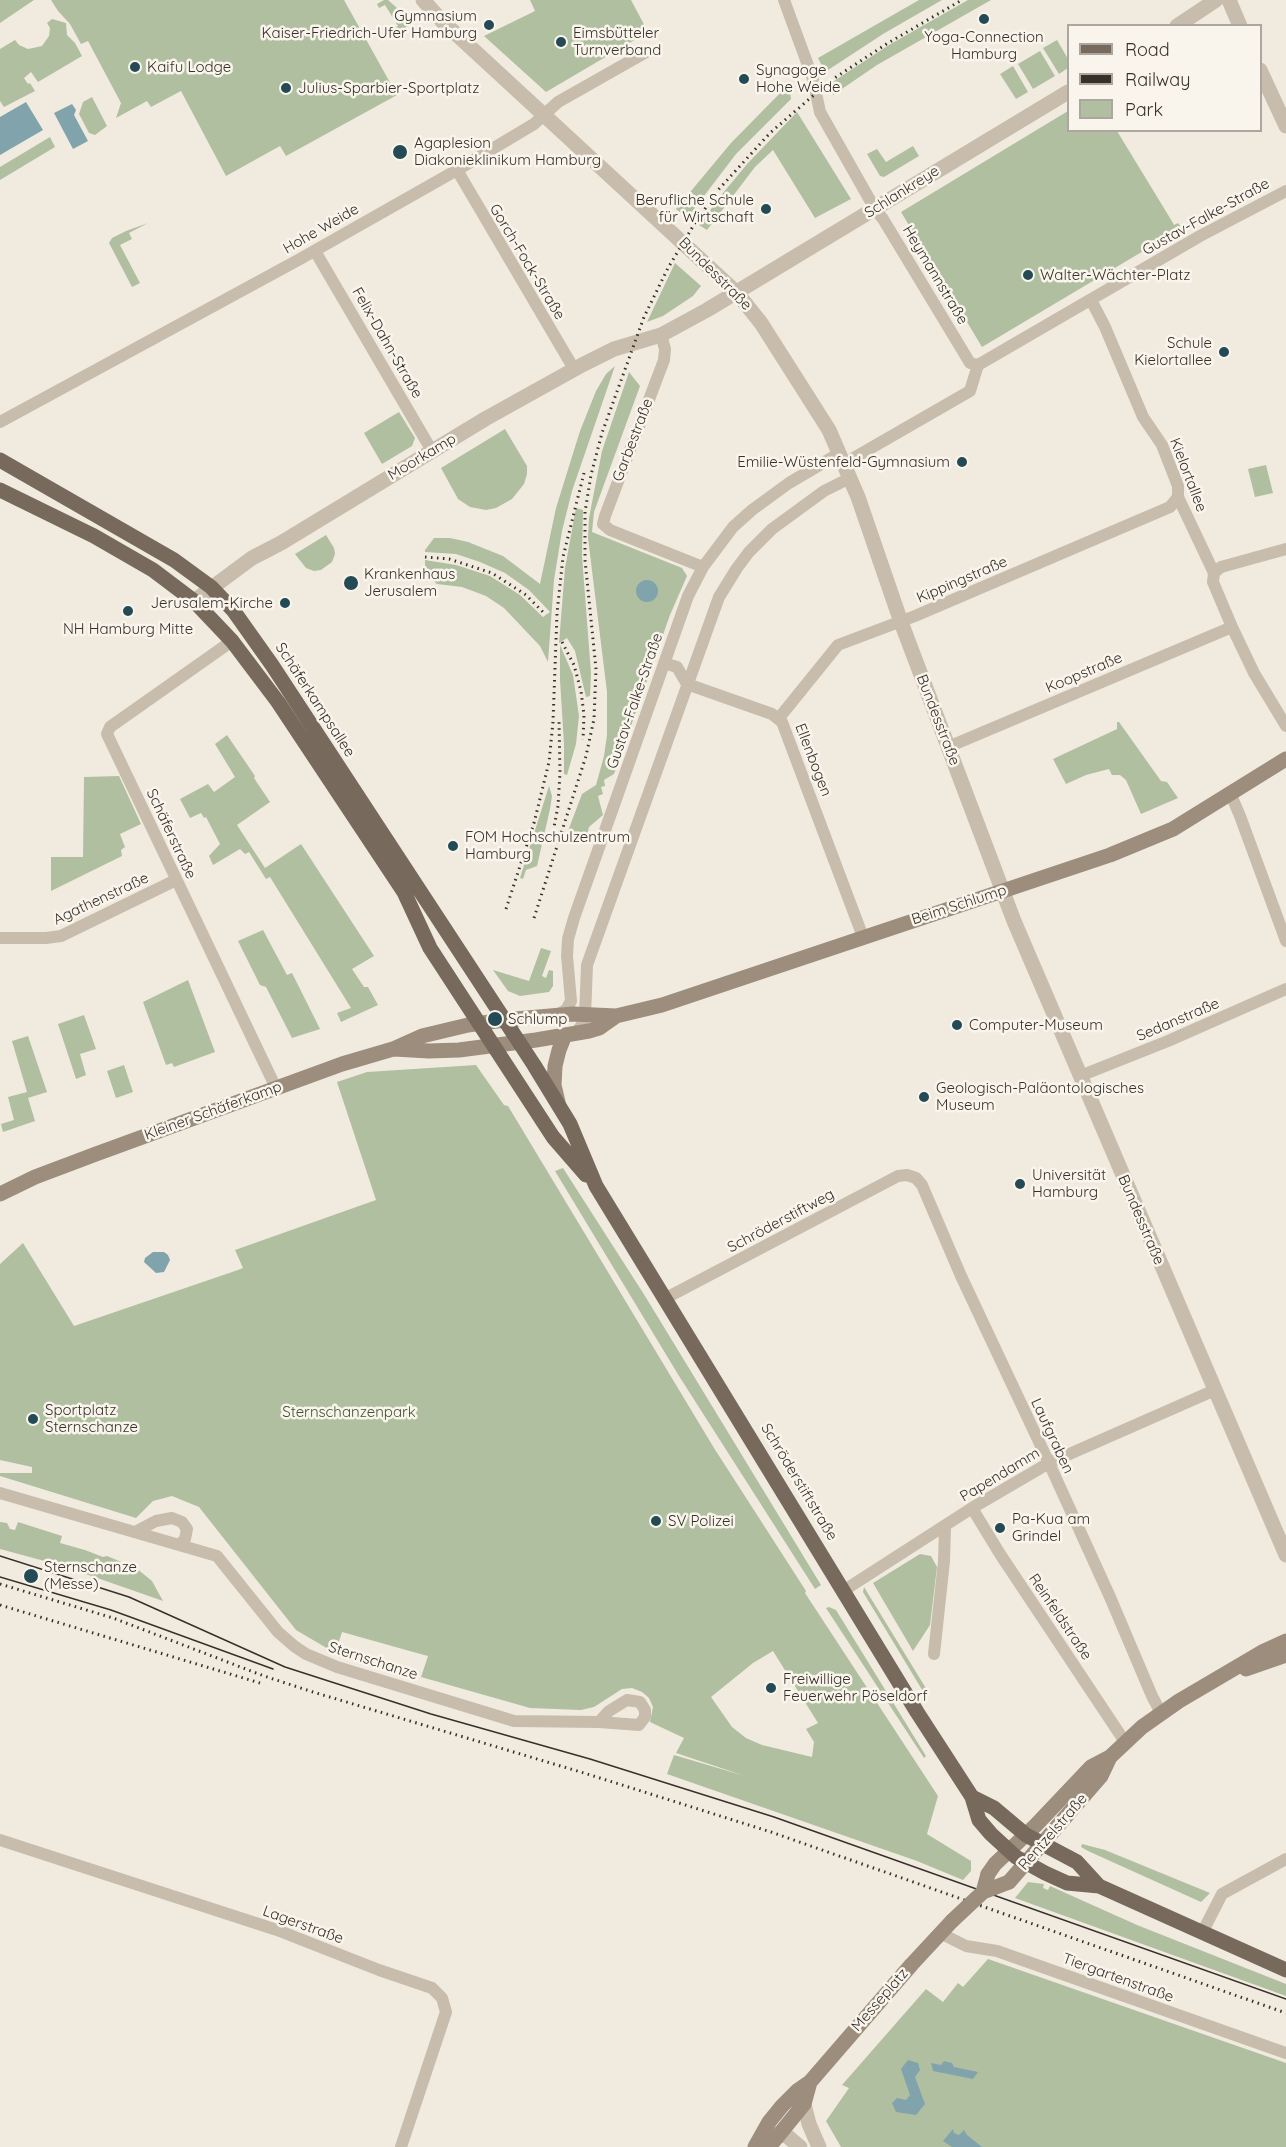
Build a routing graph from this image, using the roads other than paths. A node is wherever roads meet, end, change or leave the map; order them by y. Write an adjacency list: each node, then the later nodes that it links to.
1 (423, 0): 10 (street, Bundesstraße)
2 (784, 0): 14 (street, Heymannstraße)
3 (1216, 0): 5 (street)
4 (1229, 0): 6 (street)
5 (1179, 24)
6 (1239, 24)
7 (648, 51): 10 (street, Hohe Weide)
8 (1262, 74): 11 (street)
9 (1067, 93): 14 (street, Schlankreye)
10 (544, 114): 12 (street, Hohe Weide); 16 (street, Bundesstraße)
11 (1286, 126)
12 (457, 170): 15 (street, Hohe Weide); 20 (street, Gorch-Fock-Straße)
13 (1286, 191): 17 (street, Gustav-Falke-Straße)
14 (875, 209): 16 (street, Schlankreye); 19 (street, Heymannstraße)
15 (315, 250): 21 (street, Hohe Weide); 22 (street, Felix-Dahn-Straße)
16 (737, 293): 18 (street); 23 (street, Bundesstraße)
17 (1091, 300): 19 (street, Gustav-Falke-Straße); 27 (street, Kielortallee)
18 (661, 335): 20 (street, Moorkamp); 29 (street, Garbestraße)
19 (978, 365): 23 (street, Gustav-Falke-Straße)
20 (574, 369): 22 (street, Moorkamp)
21 (0, 422)
22 (432, 451): 31 (street, Moorkamp)
23 (843, 458): 25 (street, Bundesstraße); 29 (street, Gustav-Falke-Straße)
24 (4, 465): 31 (main road, Schäferkampsallee)
25 (850, 478): 33 (street, Bundesstraße); 37 (street)
26 (0, 490): 32 (main road, Schäferkampsallee)
27 (1178, 497): 30 (street, Kielortallee); 33 (street, Kippingstraße)
28 (1286, 549): 30 (street)
29 (703, 567): 36 (street, Gustav-Falke-Straße)
30 (1214, 573): 34 (street, Kielortallee)
31 (211, 587): 32 (street, Moorkamp); 52 (main road, Schäferkampsallee)
32 (194, 601): 35 (main road, Schäferkampsallee)
33 (902, 622): 38 (street, Kippingstraße); 40 (street, Bundesstraße)
34 (1232, 627): 39 (street, Kielortallee); 40 (street, Koopstraße)
35 (232, 641): 43 (street, Schäferstraße); 53 (main road, Schäferkampsallee)
36 (664, 663): 37 (street, Ellenbogen); 50 (street, Gustav-Falke-Straße)
37 (687, 684): 38 (street, Ellenbogen); 49 (street)
38 (778, 718): 46 (street, Ellenbogen)
39 (1286, 726)
40 (948, 747): 44 (street, Bundesstraße)
41 (1286, 759): 42 (main road, Beim Schlump)
42 (1231, 795): 44 (main road, Beim Schlump); 47 (street)
43 (176, 880): 45 (street, Agathenstraße); 59 (street, Schäferstraße)
44 (1002, 890): 46 (main road, Beim Schlump); 58 (street, Bundesstraße)
45 (0, 938)
46 (863, 938): 51 (main road, Beim Schlump)
47 (1286, 940)
48 (1286, 989): 58 (street, Sedanstraße)
49 (585, 1014): 50 (main road, Beim Schlump); 51 (main road, Beim Schlump); 54 (street)
50 (557, 1015): 52 (main road, Beim Schlump)
51 (616, 1016): 54 (main road, Beim Schlump)
52 (504, 1020): 53 (main road, Beim Schlump); 55 (main road, Schäferkampsallee)
53 (478, 1024): 56 (main road, Schäferkampsallee); 57 (main road, Kleiner Schäferkamp)
54 (570, 1034): 55 (main road, Beim Schlump); 60 (main road)
55 (520, 1042): 56 (main road, Beim Schlump); 60 (main road, Schröderstiftstraße)
56 (492, 1046): 57 (main road, Kleiner Schäferkamp); 64 (main road, Schröderstiftstraße)
57 (393, 1049): 59 (main road, Kleiner Schäferkamp)
58 (1080, 1076): 67 (street, Bundesstraße)
59 (276, 1088): 62 (main road, Kleiner Schäferkamp)
60 (558, 1105): 64 (main road, Schröderstiftstraße)
61 (911, 1175): 66 (street, Schröderstiftweg); 68 (street, Laufgraben)
62 (35, 1177): 63 (main road, Kleiner Schäferkamp); 65 (main road, Kleiner Schäferkamp)
63 (0, 1185)
64 (596, 1186): 66 (main road, Schröderstiftstraße)
65 (0, 1194)
66 (666, 1298): 75 (main road, Schröderstiftstraße)
67 (1215, 1390): 68 (street, Papendamm); 74 (street, Bundesstraße)
68 (1049, 1462): 70 (street, Papendamm); 80 (street, Laufgraben)
69 (0, 1493): 72 (street, Sternschanze)
70 (972, 1508): 71 (street, Papendamm); 82 (street, Reinfeldstraße)
71 (945, 1527): 75 (street, Papendamm); 77 (street)
72 (135, 1532): 73 (street, Sternschanze); 73 (street)
73 (180, 1544): 81 (street, Sternschanze)
74 (1286, 1555)
75 (843, 1591): 84 (main road, Schröderstiftstraße)
76 (1286, 1641): 79 (main road, Rentzelstraße)
77 (934, 1654)
78 (1286, 1655): 79 (main road, Rentzelstraße)
79 (1220, 1678): 80 (main road, Rentzelstraße)
80 (1161, 1713): 82 (main road, Rentzelstraße)
81 (599, 1722)
82 (1125, 1742): 83 (main road, Rentzelstraße)
83 (1110, 1757): 85 (main road, Rentzelstraße); 87 (main road, Rentzelstraße)
84 (972, 1797): 85 (main road, Schröderstiftstraße); 88 (main road, Schröderstiftstraße)
85 (1026, 1835): 87 (main road, Schröderstiftstraße); 88 (main road, Rentzelstraße)
86 (0, 1840): 102 (street, Lagerstraße)
87 (1042, 1845): 90 (main road, Rentzelstraße); 91 (main road, Schröderstiftstraße)
88 (1008, 1851): 90 (main road, Schröderstiftstraße); 92 (main road, Rentzelstraße, bridge)
89 (1286, 1859): 95 (street)
90 (1026, 1863): 91 (main road, Schröderstiftstraße); 92 (main road, Rentzelstraße, bridge)
91 (1099, 1886): 95 (main road)
92 (983, 1892): 93 (main road, Rentzelstraße, bridge)
93 (952, 1921): 94 (main road, Messeplatz)
94 (940, 1933): 97 (street, Tiergartenstraße); 98 (main road, Messeplatz)
95 (1202, 1933): 96 (main road)
96 (1286, 1970)
97 (1286, 2053)
98 (810, 2082): 99 (main road, Messeplatz); 100 (main road, Messeplatz)
99 (804, 2104): 100 (main road, Messeplatz); 105 (street)
100 (782, 2122): 101 (main road); 101 (main road); 104 (street)
101 (766, 2140): 103 (main road)
102 (401, 2147)
103 (755, 2147)
104 (800, 2147)
105 (819, 2147)

